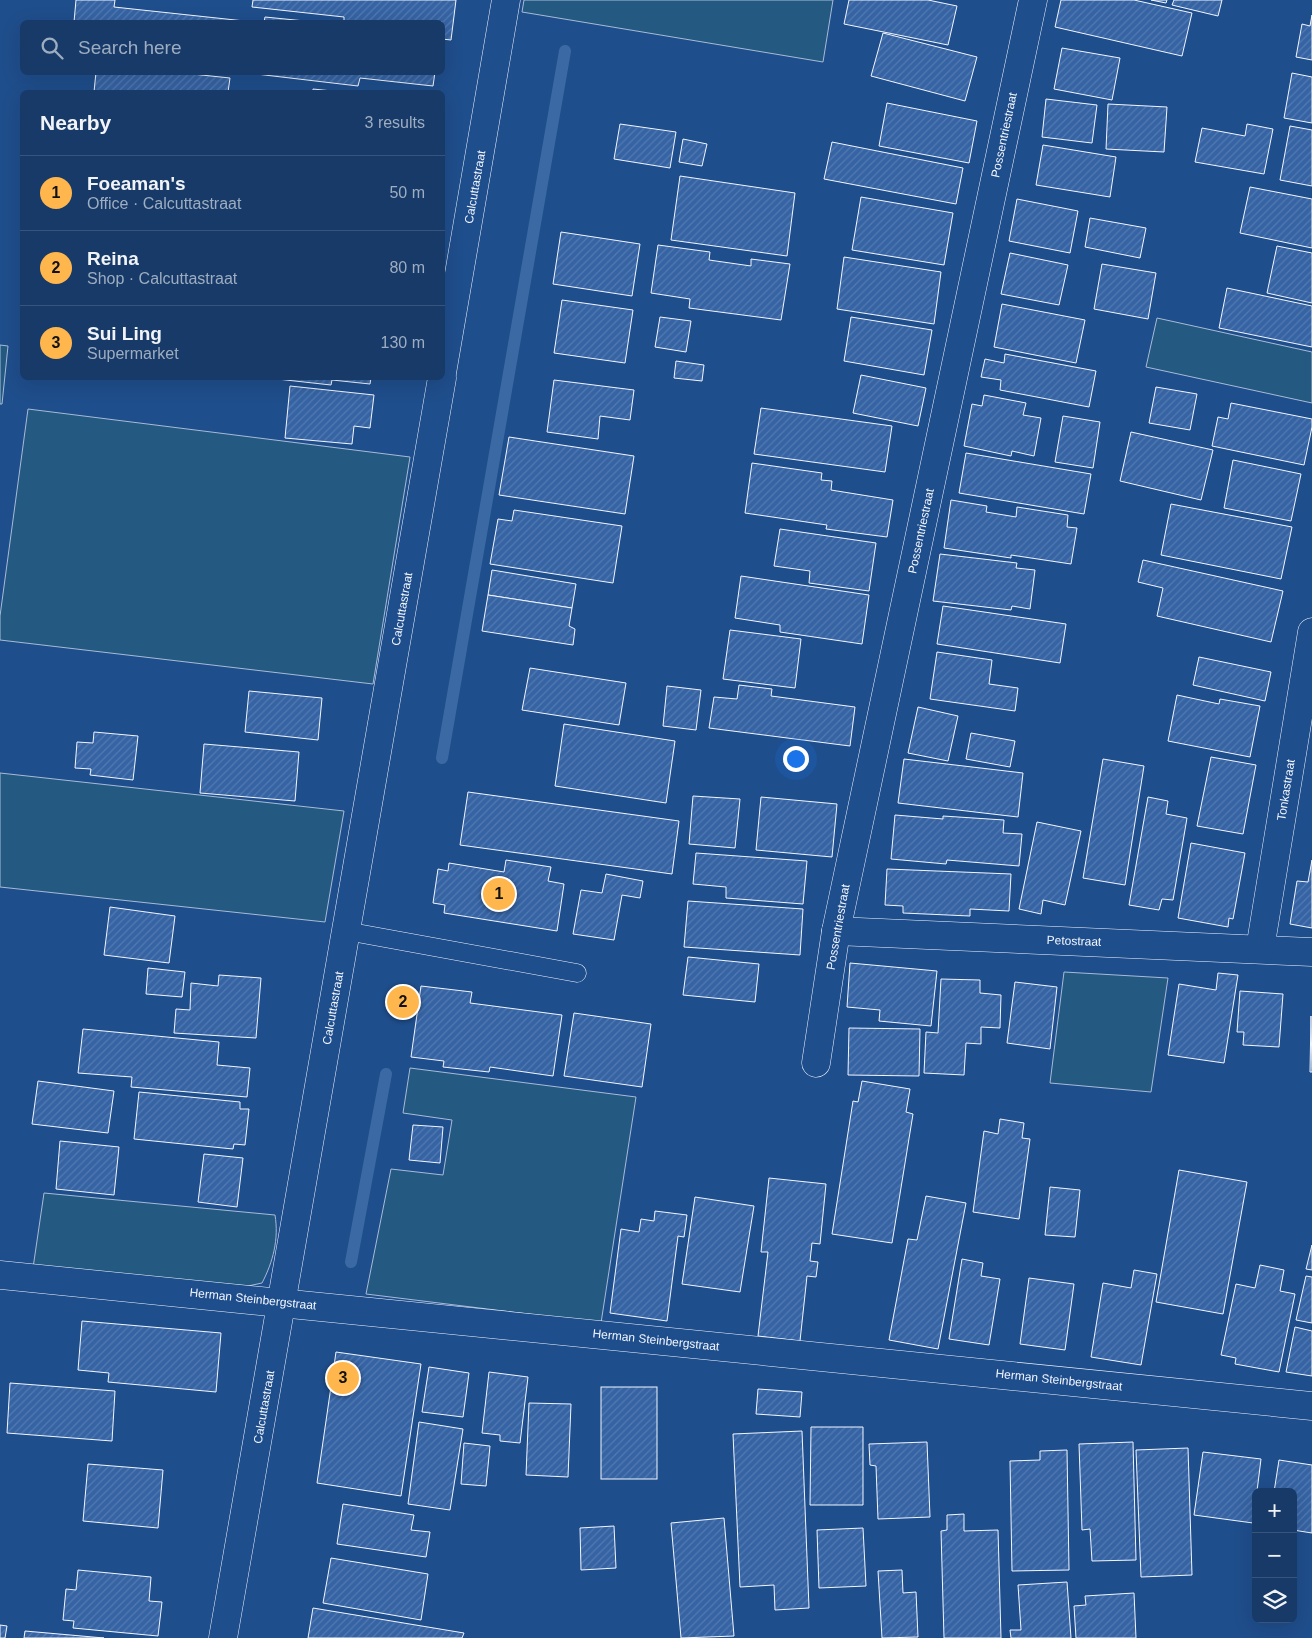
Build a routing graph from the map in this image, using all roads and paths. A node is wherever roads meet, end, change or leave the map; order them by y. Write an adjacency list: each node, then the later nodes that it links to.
1 (506, 0): 3 (street, Calcuttastraat)
2 (1033, 0): 7 (street, Possentriestraat)
3 (445, 356)
4 (442, 380): 6 (street, Calcuttastraat)
5 (1312, 632): 8 (street, Tonkastraat)
6 (346, 931): 10 (lane); 13 (street, Calcuttastraat)
7 (836, 931): 8 (street, Petostraat); 11 (street, Possentriestraat)
8 (1260, 948): 9 (street, Petostraat)
9 (1312, 952)
10 (577, 973)
11 (816, 1063)
12 (0, 1275): 13 (street, Herman Steinbergstraat)
13 (282, 1302): 14 (street, Herman Steinbergstraat); 15 (street, Calcuttastraat)
14 (1312, 1406)
15 (223, 1638)

